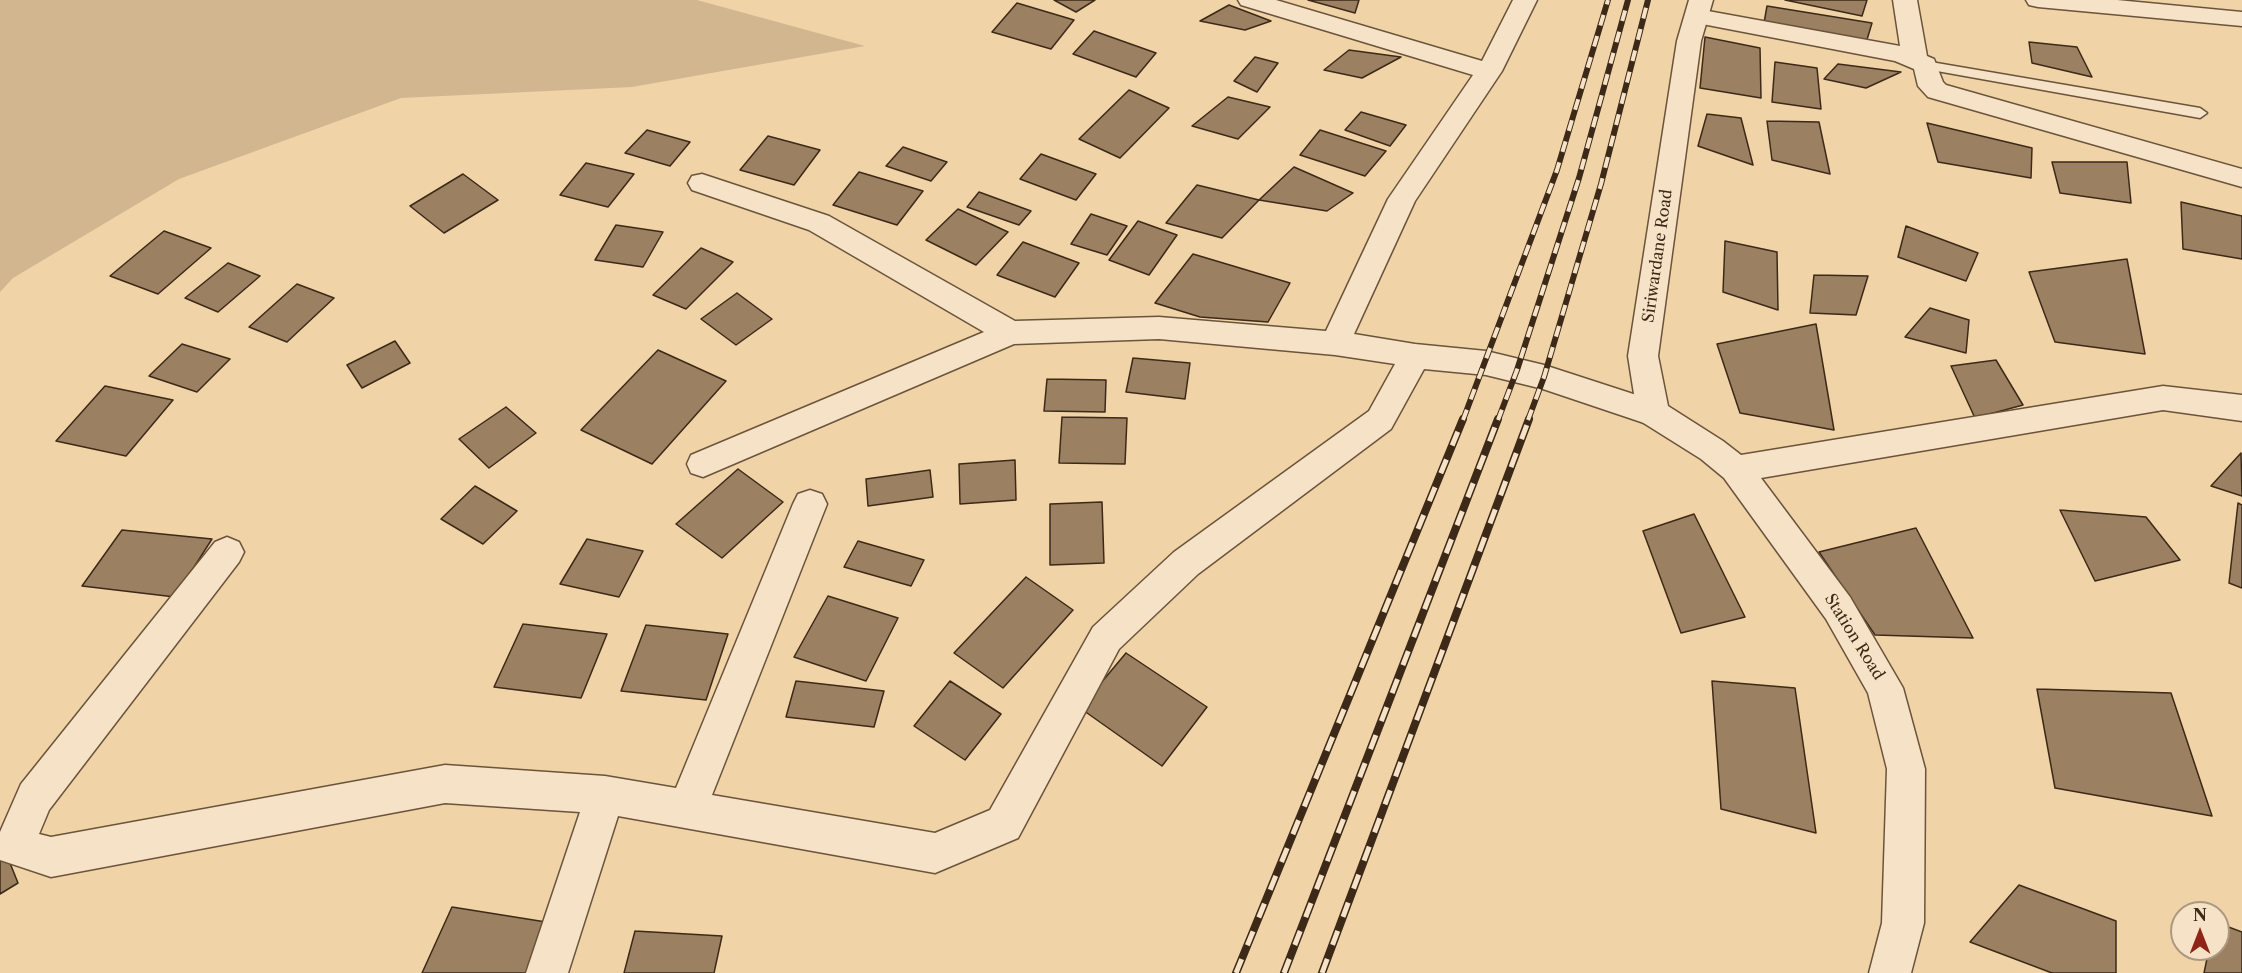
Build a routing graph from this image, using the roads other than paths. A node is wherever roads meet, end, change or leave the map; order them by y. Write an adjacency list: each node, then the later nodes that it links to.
1 (1250, 0): 8 (street)
2 (1525, 0): 8 (street)
3 (1905, 0): 7 (street)
4 (2038, 0): 6 (street)
5 (1699, 8): 7 (street); 16 (street, Siriwardane Road)
6 (2242, 19)
7 (1920, 62): 9 (lane); 10 (street)
8 (1489, 71): 13 (street)
9 (2200, 113)
10 (2242, 178)
11 (702, 183): 12 (street)
12 (1011, 333): 13 (street); 17 (street)
13 (1335, 343): 14 (street)
14 (1414, 356): 16 (street); 22 (street)
15 (2242, 408): 18 (street)
16 (1653, 413): 18 (street)
17 (703, 464)
18 (1736, 469): 24 (street, Station Road)
19 (810, 504): 22 (street)
20 (226, 552): 21 (street)
21 (605, 795): 22 (street); 23 (street)
22 (687, 809)
23 (547, 973)
24 (1890, 973)

